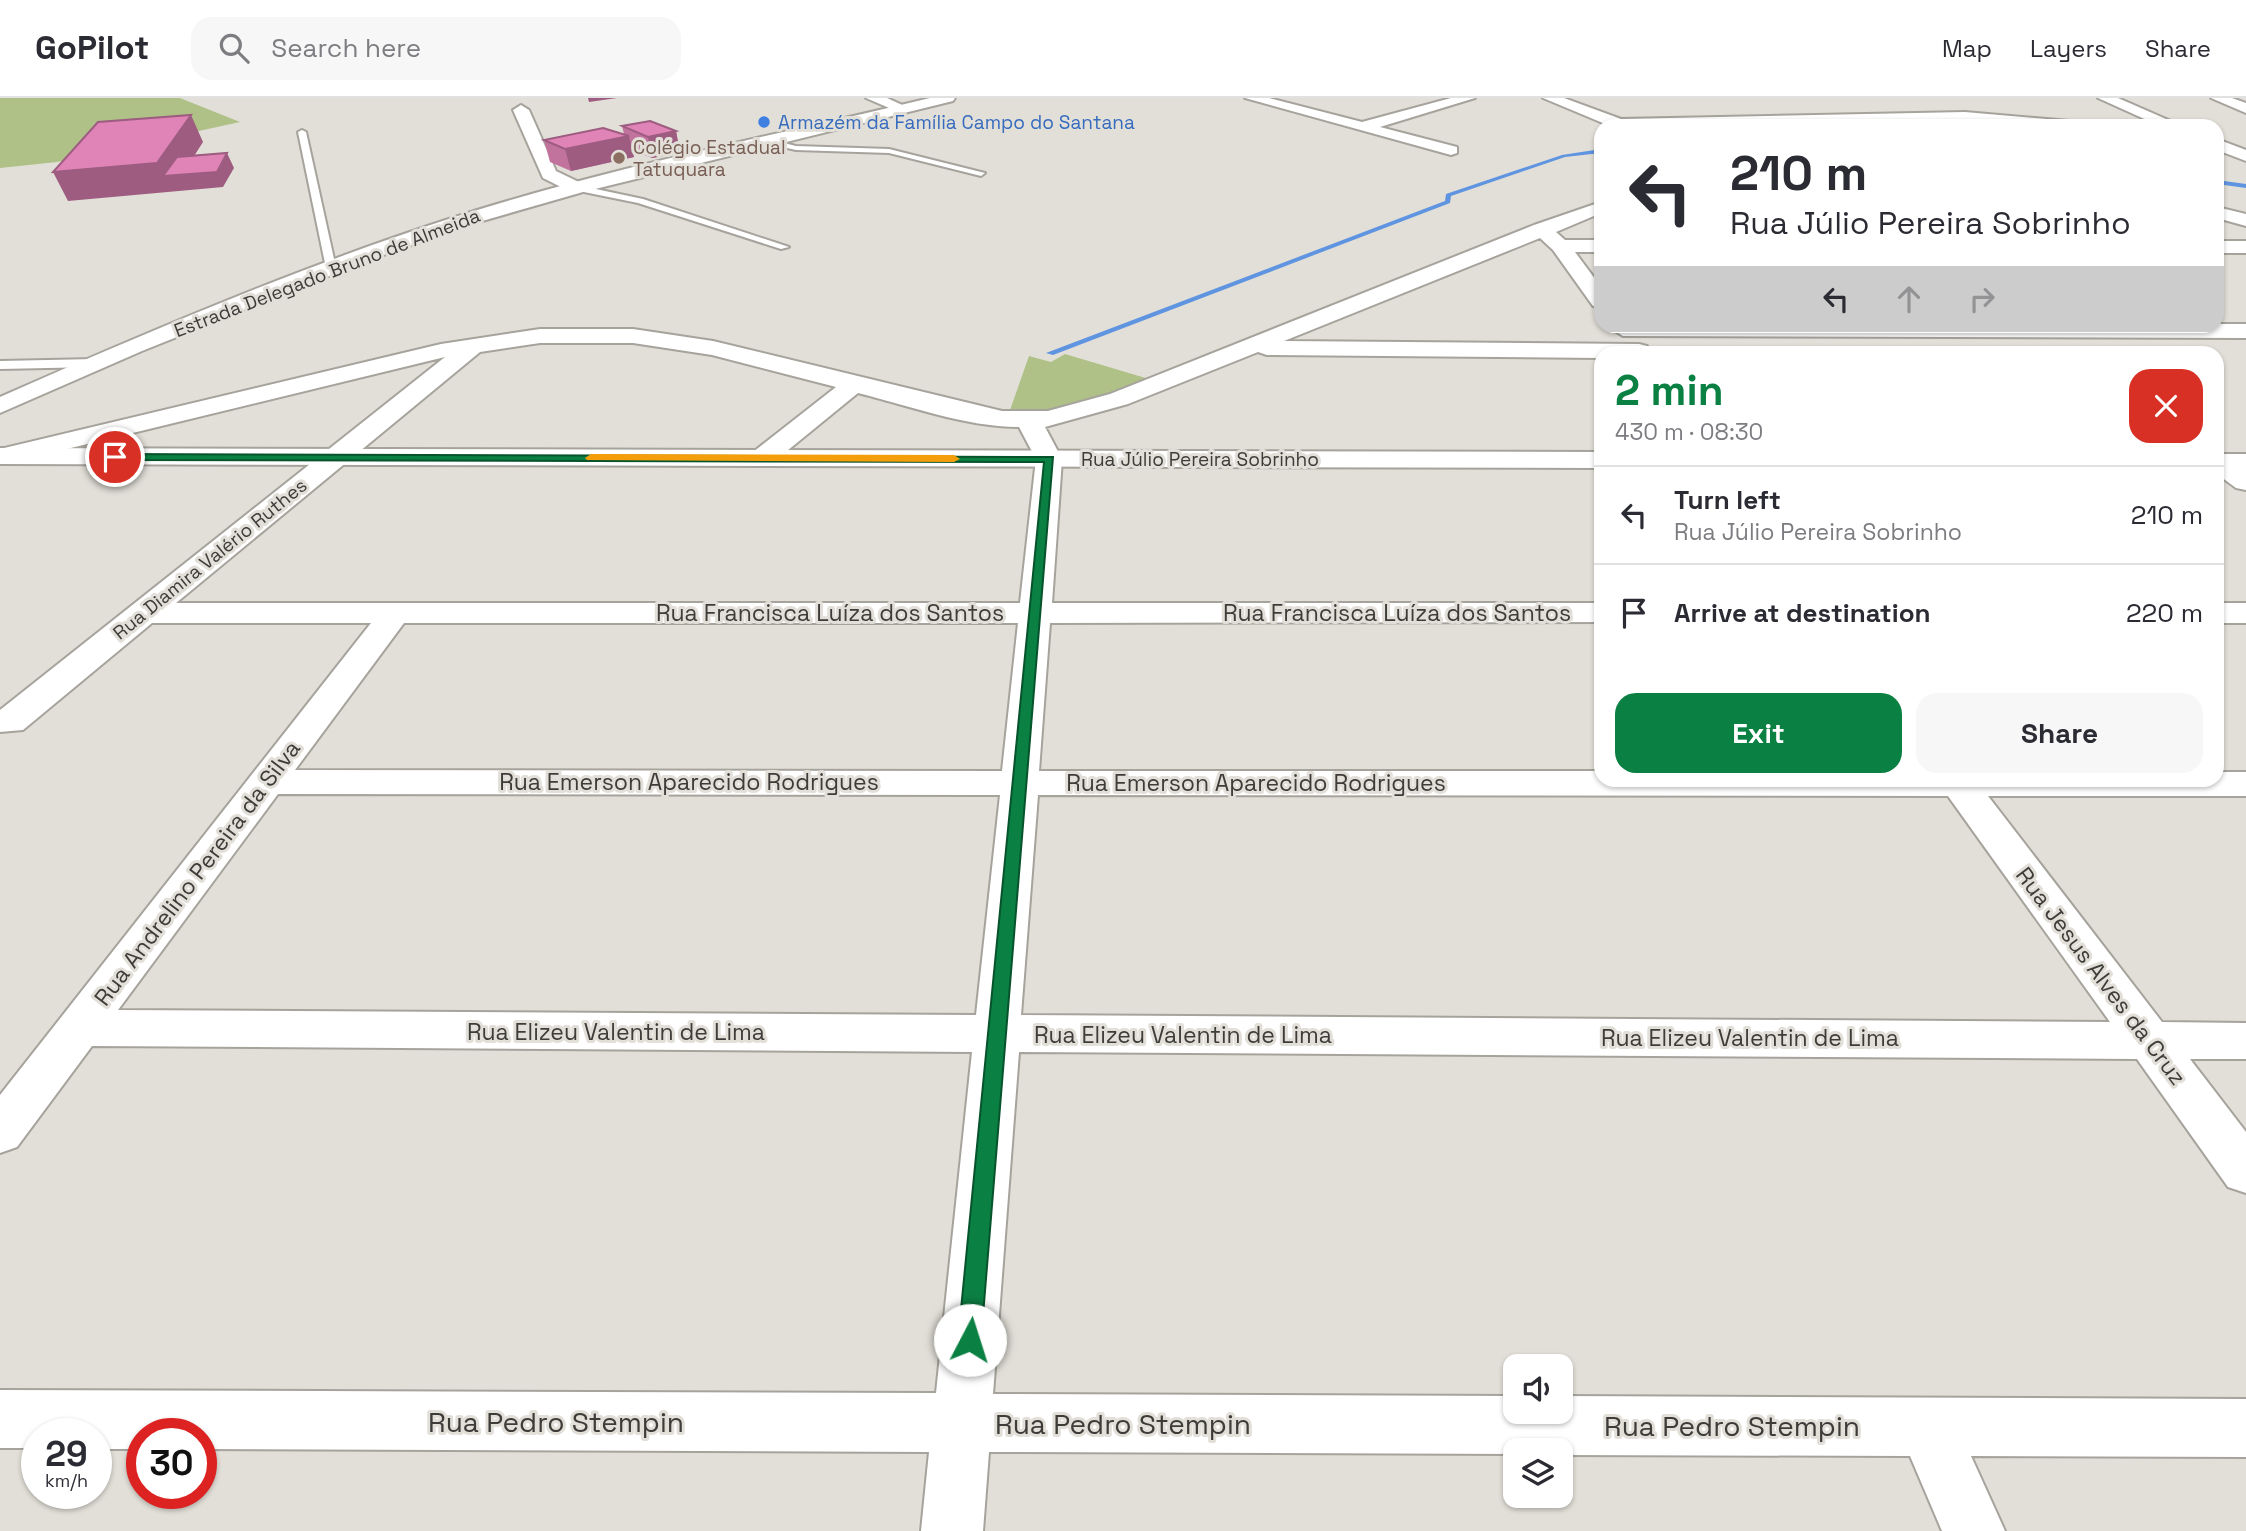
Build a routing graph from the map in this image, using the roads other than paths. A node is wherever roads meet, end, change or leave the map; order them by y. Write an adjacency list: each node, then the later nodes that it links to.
1 (873, 98): 15 (street)
2 (948, 98): 15 (street, Estrada Delegado Bruno de Almeida)
3 (1252, 98): 12 (street)
4 (1296, 98): 12 (street)
5 (1468, 98): 23 (street)
6 (1550, 98): 18 (street)
7 (2105, 98): 22 (street)
8 (2218, 98): 14 (street)
9 (2230, 98): 10 (street)
10 (2246, 100)
11 (1934, 103): 17 (street)
12 (1273, 104): 23 (street)
13 (1648, 106): 19 (street)
14 (2246, 108)
15 (903, 109): 25 (street, Estrada Delegado Bruno de Almeida)
16 (521, 110): 32 (street)
17 (1965, 117): 20 (street); 21 (street)
18 (1606, 119)
19 (1682, 119)
20 (1906, 119)
21 (1988, 119)
22 (2157, 119)
23 (1362, 126): 27 (street)
24 (302, 132): 42 (lane)
25 (768, 141): 31 (lane); 32 (street, Estrada Delegado Bruno de Almeida)
26 (2224, 147): 29 (street)
27 (1451, 150)
28 (2224, 156): 30 (street)
29 (2246, 156)
30 (2246, 161)
31 (981, 173)
32 (577, 188): 39 (lane); 42 (street, Estrada Delegado Bruno de Almeida)
33 (1594, 210): 36 (street)
34 (2224, 214): 35 (street)
35 (2246, 220)
36 (1541, 229): 37 (street); 49 (street)
37 (1560, 246): 38 (street); 43 (street)
38 (1594, 246)
39 (784, 247)
40 (2224, 247): 41 (street)
41 (2246, 247)
42 (331, 268): 51 (street, Estrada Delegado Bruno de Almeida)
43 (1594, 292)
44 (2224, 331): 45 (street)
45 (2246, 331)
46 (2043, 333): 48 (street)
47 (476, 345): 53 (street); 56 (street); 57 (street, Rua Diamira Valério Ruthes)
48 (2060, 346)
49 (1248, 348): 50 (street); 55 (street)
50 (1594, 352)
51 (95, 363): 52 (lane); 54 (street, Estrada Delegado Bruno de Almeida)
52 (0, 365)
53 (854, 384): 55 (street); 58 (street)
54 (0, 406)
55 (1029, 421): 59 (street)
56 (2, 456): 57 (street, Rua Júlio Pereira Sobrinho)
57 (335, 457): 58 (street, Rua Júlio Pereira Sobrinho); 70 (street, Rua Diamira Valério Ruthes)
58 (762, 458): 59 (street, Rua Júlio Pereira Sobrinho)
59 (1049, 459): 60 (street, Rua Júlio Pereira Sobrinho); 66 (street)
60 (1594, 460)
61 (2224, 461): 62 (street)
62 (2246, 462)
63 (2224, 466): 64 (street)
64 (2246, 482)
65 (395, 613): 66 (street, Rua Francisca Luíza dos Santos); 70 (street, Rua Francisca Luíza dos Santos); 72 (street, Rua Andrelino Pereira da Silva)
66 (1035, 613): 67 (street, Rua Francisca Luíza dos Santos); 74 (street)
67 (1594, 613)
68 (2224, 613): 69 (street)
69 (2246, 613)
70 (144, 614): 71 (street, Rua Diamira Valério Ruthes)
71 (5, 722)
72 (266, 782): 74 (street, Rua Emerson Aparecido Rodrigues); 78 (street, Rua Andrelino Pereira da Silva)
73 (1594, 782): 74 (street, Rua Emerson Aparecido Rodrigues)
74 (1020, 783): 79 (street)
75 (2224, 784): 76 (street, Rua Emerson Aparecido Rodrigues)
76 (2246, 784)
77 (1961, 787): 80 (street, Rua Jesus Alves da Cruz)
78 (79, 1028): 79 (street, Rua Elizeu Valentin de Lima); 82 (street, Rua Andrelino Pereira da Silva)
79 (998, 1034): 80 (street, Rua Elizeu Valentin de Lima); 85 (street)
80 (2149, 1040): 81 (street, Rua Elizeu Valentin de Lima); 83 (street, Rua Jesus Alves da Cruz)
81 (2246, 1041)
82 (0, 1132)
83 (2246, 1171)
84 (0, 1419): 85 (street, Rua Pedro Stempin)
85 (962, 1423): 86 (street, Rua Pedro Stempin); 88 (street)
86 (1927, 1427): 87 (street, Rua Pedro Stempin); 89 (street)
87 (2246, 1428)
88 (952, 1531)
89 (1975, 1531)

